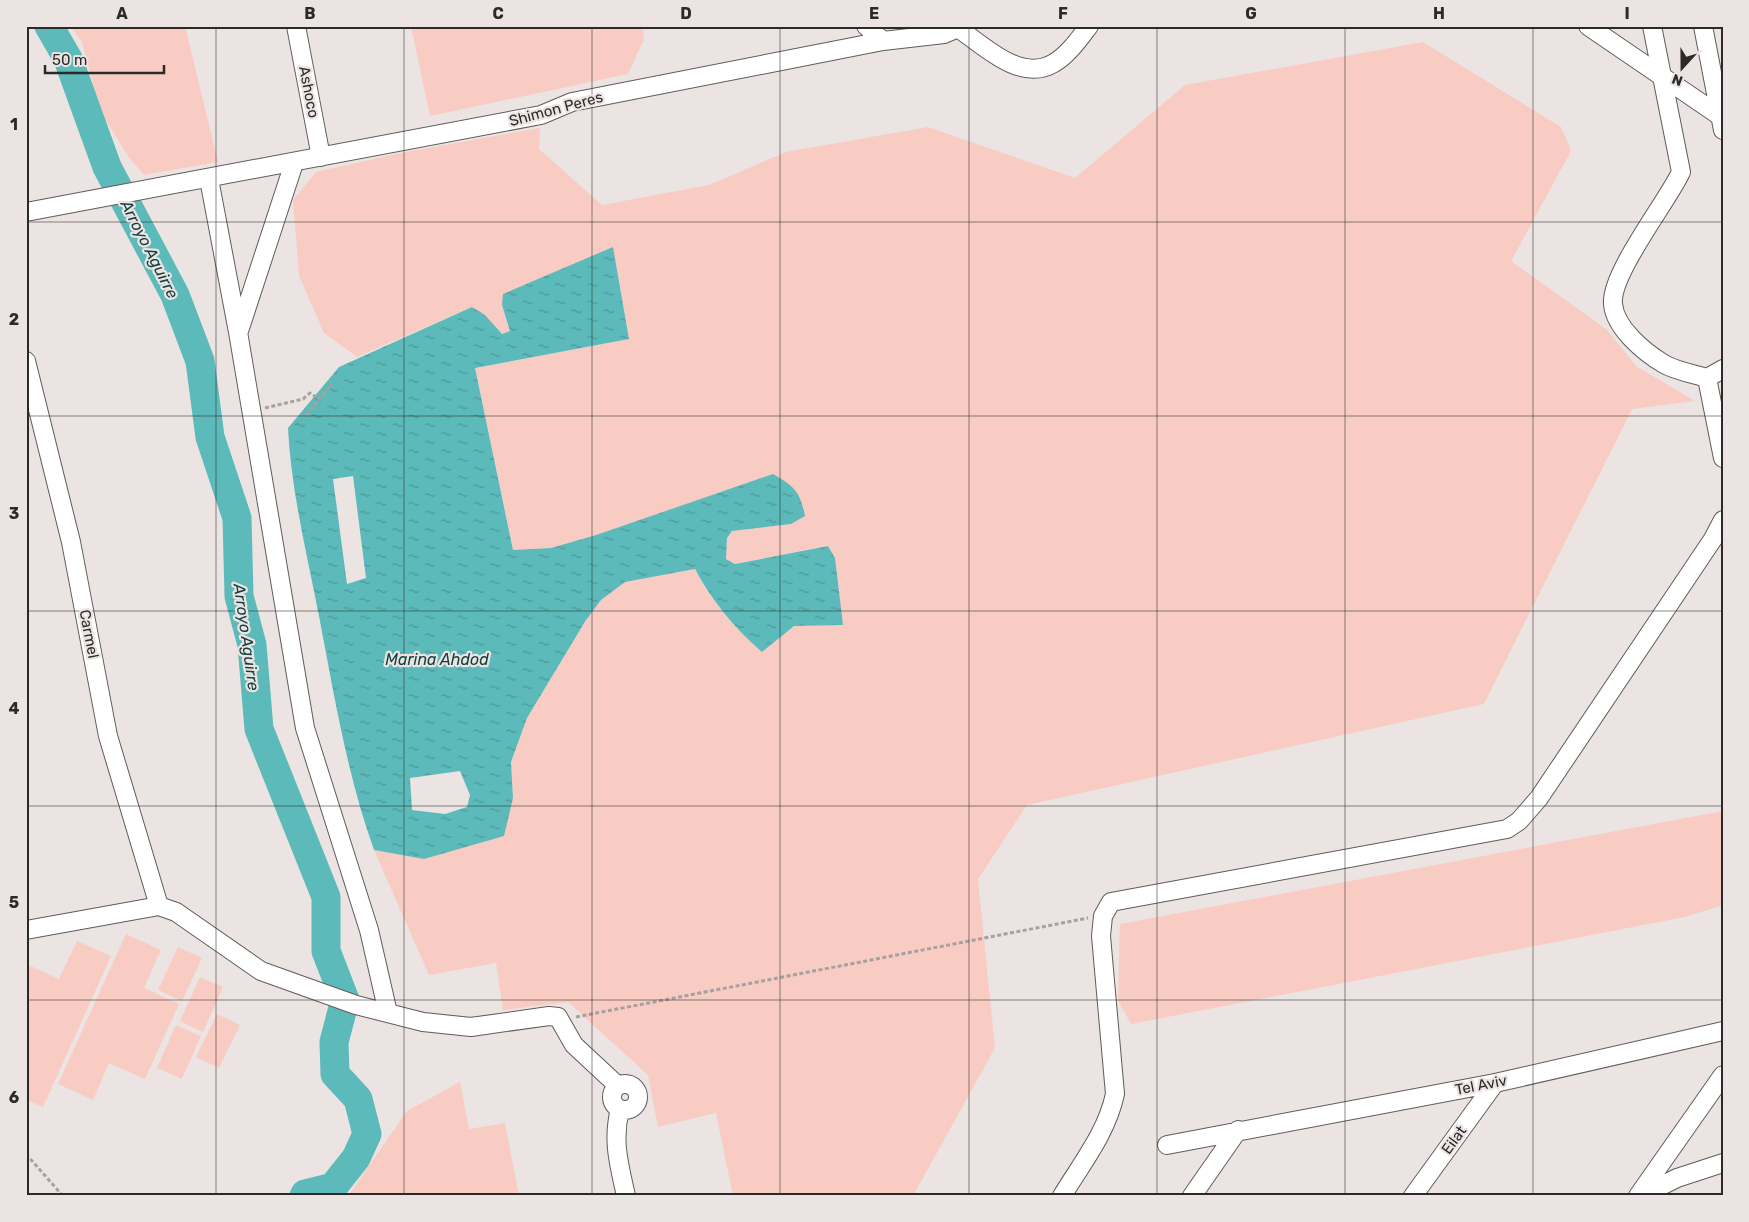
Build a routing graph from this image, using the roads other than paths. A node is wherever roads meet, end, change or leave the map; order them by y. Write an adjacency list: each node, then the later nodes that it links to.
1 (296, 26): 11 (street, Ashoco)
2 (866, 26): 8 (street)
3 (1089, 26): 7 (street, Shimon Peres)
4 (1588, 26): 9 (street)
5 (1652, 26): 9 (street)
6 (1703, 26): 10 (street)
7 (958, 27): 8 (street, Shimon Peres)
8 (883, 42): 11 (street, Shimon Peres)
9 (1662, 78): 10 (street); 18 (street)
10 (1721, 123)
11 (321, 157): 12 (street, Shimon Peres)
12 (294, 163): 13 (street, Shimon Peres); 15 (street)
13 (209, 179): 14 (street, Shimon Peres); 15 (street)
14 (26, 212)
15 (238, 332): 23 (street)
16 (26, 361): 21 (street, Carmel)
17 (1723, 369): 18 (street)
18 (1707, 378): 19 (street)
19 (1723, 458)
20 (1723, 520): 31 (street)
21 (159, 906): 22 (street); 23 (street)
22 (26, 930)
23 (388, 1013): 30 (street)
24 (1723, 1031): 26 (street, Tel Aviv)
25 (1722, 1080): 34 (street)
26 (1495, 1083): 27 (street, Tel Aviv); 33 (street, Eilat)
27 (1238, 1130): 28 (street, Tel Aviv); 32 (street)
28 (1167, 1145)
29 (1723, 1163): 34 (street)
30 (626, 1196)
31 (1062, 1196)
32 (1192, 1196)
33 (1413, 1196)
34 (1639, 1196)

